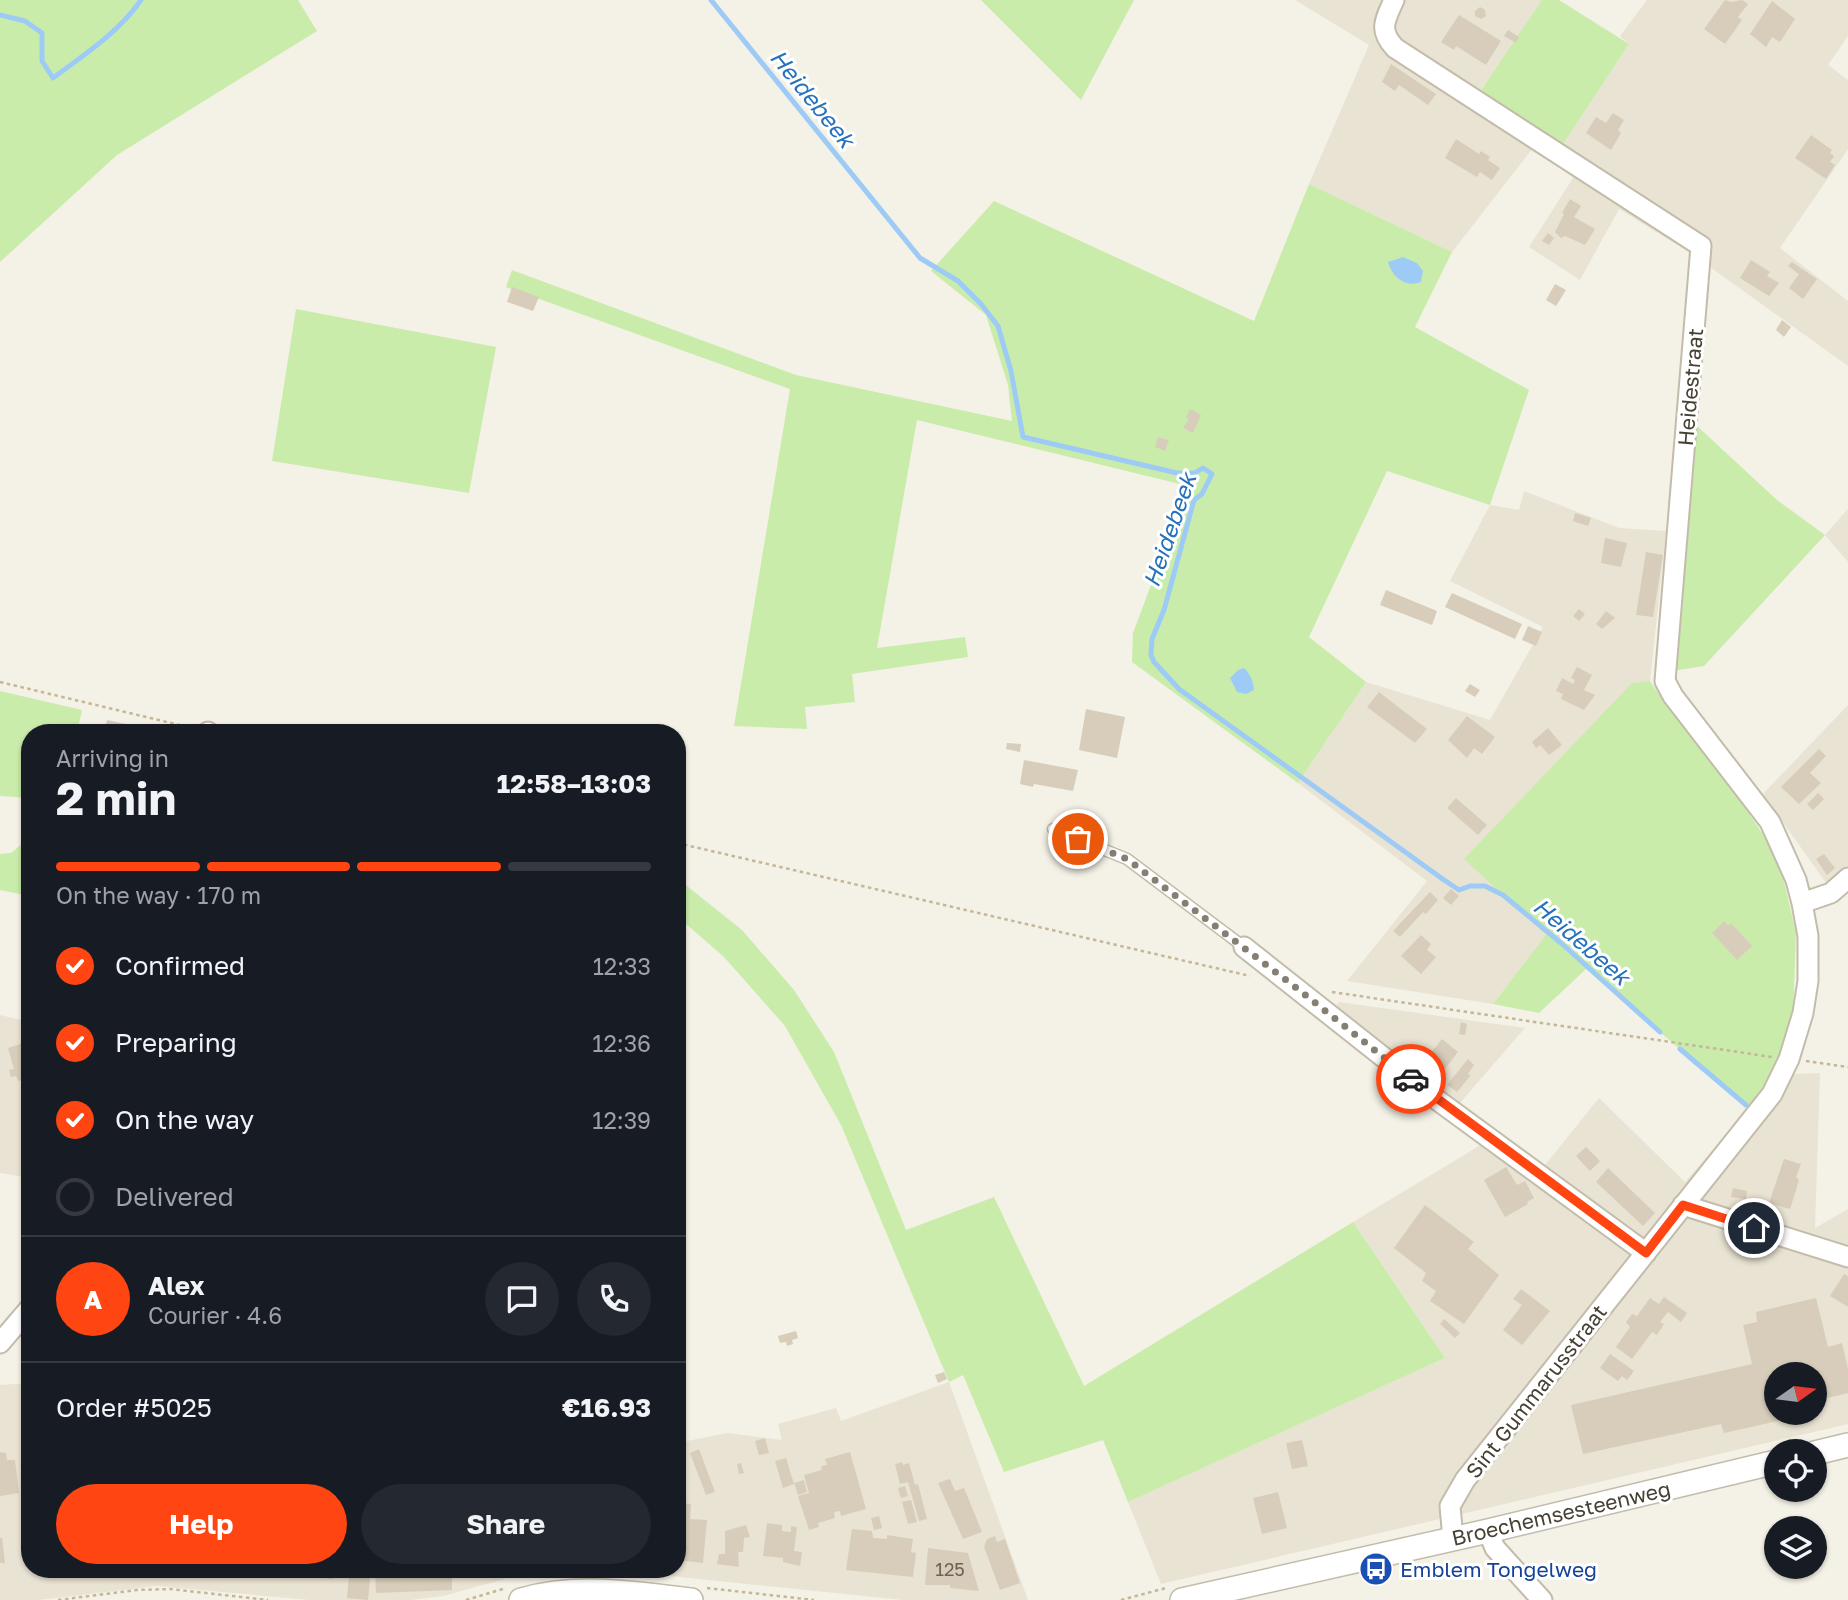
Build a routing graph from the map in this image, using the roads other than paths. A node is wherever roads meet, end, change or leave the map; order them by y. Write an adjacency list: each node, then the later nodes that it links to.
1 (1394, 0): 4 (street, Heidestraat)
2 (1053, 828): 5 (lane)
3 (1848, 877): 4 (street)
4 (1802, 903): 6 (street, Sint Gummarusstraat)
5 (1244, 947): 7 (street)
6 (1683, 1205): 7 (street, Sint Gummarusstraat); 8 (street)
7 (1646, 1253): 15 (street, Sint Gummarusstraat)
8 (1848, 1257)
9 (21, 1318): 10 (street)
10 (0, 1343)
11 (1848, 1445): 12 (street)
12 (1827, 1450)
13 (1764, 1465): 14 (street, Broechemsesteenweg)
14 (1488, 1531): 15 (street, Broechemsesteenweg); 19 (street)
15 (1453, 1539): 18 (street, Broechemsesteenweg)
16 (521, 1600): 17 (street)
17 (691, 1600)
18 (1182, 1600)
19 (1542, 1600)

